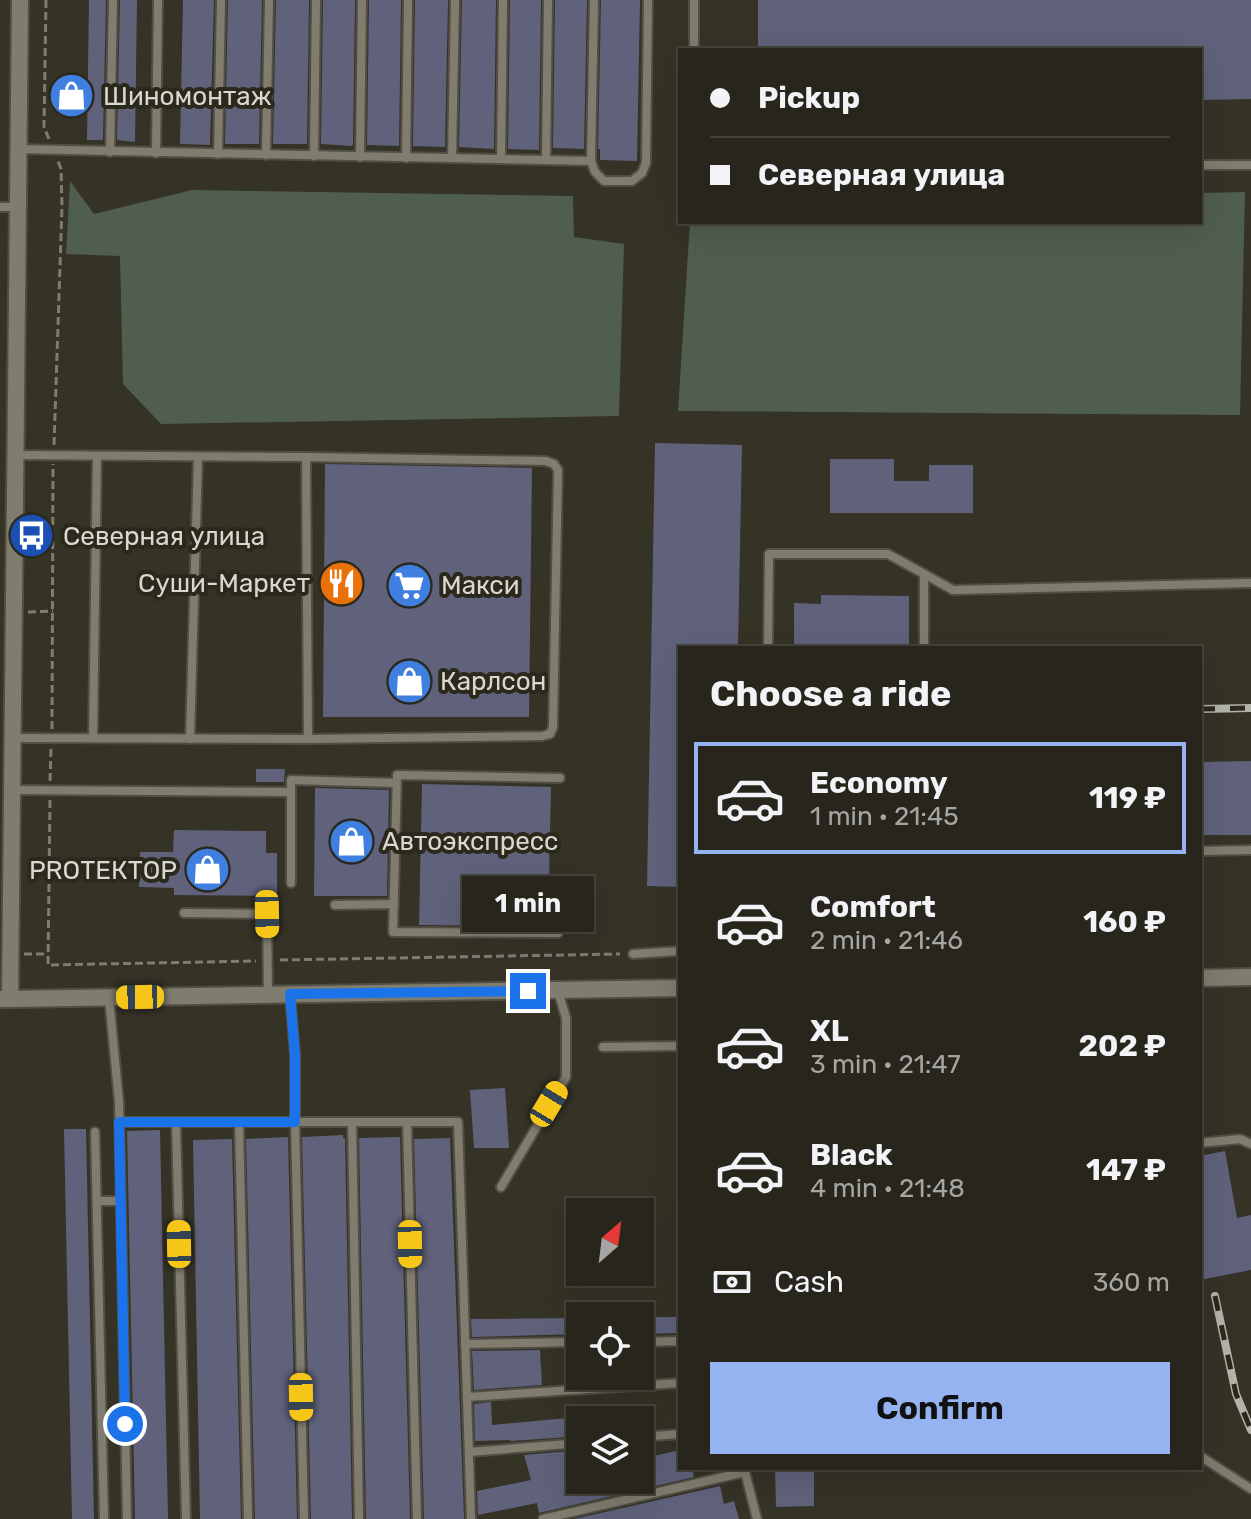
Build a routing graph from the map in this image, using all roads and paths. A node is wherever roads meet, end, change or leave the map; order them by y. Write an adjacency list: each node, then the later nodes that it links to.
1 (20, 0): 17 (street)
2 (46, 0): 18 (path)
3 (113, 0): 19 (lane)
4 (158, 0): 20 (lane)
5 (221, 0): 21 (lane)
6 (269, 0): 22 (lane)
7 (316, 0): 23 (lane)
8 (362, 0): 24 (lane)
9 (408, 0): 25 (lane)
10 (455, 0): 26 (lane)
11 (503, 0): 27 (lane)
12 (548, 0): 28 (lane)
13 (594, 0): 29 (lane)
14 (648, 0): 29 (lane)
15 (694, 0): 16 (lane)
16 (694, 48)
17 (18, 149): 18 (lane); 32 (street)
18 (53, 150): 19 (lane); 34 (path)
19 (110, 152): 20 (lane)
20 (156, 153): 21 (lane)
21 (218, 154): 22 (lane)
22 (266, 155): 23 (lane)
23 (314, 156): 24 (lane)
24 (360, 157): 25 (lane)
25 (406, 158): 26 (lane)
26 (452, 158): 27 (lane)
27 (501, 159): 28 (lane)
28 (546, 160): 29 (lane)
29 (591, 161)
30 (1202, 165): 31 (lane)
31 (1251, 165)
32 (8, 207): 33 (street)
33 (15, 455): 34 (lane); 38 (street)
34 (53, 455): 35 (lane); 44 (path)
35 (97, 456): 36 (lane); 45 (lane)
36 (198, 457): 37 (lane); 46 (lane)
37 (306, 457): 47 (lane); 47 (lane)
38 (7, 561): 43 (street)
39 (924, 574): 40 (lane); 41 (lane); 42 (lane)
40 (1251, 583)
41 (768, 646)
42 (924, 646)
43 (12, 738): 44 (lane); 50 (street)
44 (52, 738): 45 (lane); 51 (path)
45 (93, 738): 46 (lane)
46 (190, 739): 47 (lane)
47 (308, 739)
48 (560, 778): 49 (lane)
49 (396, 783): 52 (lane); 56 (lane)
50 (12, 790): 51 (lane); 61 (street)
51 (50, 791): 52 (lane); 62 (path)
52 (291, 792): 55 (lane)
53 (1251, 850): 54 (lane)
54 (1202, 851)
55 (291, 883)
56 (394, 904): 57 (lane); 59 (lane)
57 (335, 905)
58 (184, 913): 64 (lane)
59 (558, 933)
60 (678, 951): 63 (lane)
61 (10, 954): 62 (path); 72 (street)
62 (48, 954): 64 (path)
63 (633, 954): 64 (path)
64 (267, 961): 70 (lane)
65 (1251, 977): 66 (street)
66 (1202, 978)
67 (678, 988): 68 (street)
68 (558, 991): 69 (street); 84 (lane)
69 (290, 994): 70 (street); 78 (lane)
70 (268, 995): 71 (street)
71 (109, 997): 72 (street); 75 (lane)
72 (5, 999)
73 (678, 1046): 74 (lane)
74 (603, 1047)
75 (119, 1122): 76 (lane); 86 (lane)
76 (176, 1122): 77 (lane); 102 (lane)
77 (239, 1122): 78 (lane); 103 (lane)
78 (295, 1122): 79 (lane); 104 (lane)
79 (352, 1122): 80 (lane); 105 (lane)
80 (407, 1122): 90 (lane); 106 (lane)
81 (95, 1132): 85 (lane)
82 (1202, 1143): 83 (lane)
83 (1251, 1144)
84 (501, 1187)
85 (97, 1201): 86 (lane); 100 (lane)
86 (121, 1201): 101 (lane)
87 (678, 1341): 89 (lane)
88 (566, 1342): 90 (lane)
89 (654, 1342)
90 (465, 1344): 92 (lane)
91 (678, 1383): 92 (lane)
92 (467, 1397): 96 (lane)
93 (678, 1434): 94 (lane)
94 (654, 1436)
95 (566, 1444): 96 (lane)
96 (469, 1452): 107 (lane)
97 (1202, 1457): 99 (lane)
98 (745, 1470): 108 (lane); 109 (lane)
99 (1251, 1489)
100 (104, 1519)
101 (127, 1519)
102 (186, 1519)
103 (248, 1519)
104 (304, 1519)
105 (359, 1519)
106 (417, 1519)
107 (471, 1519)
108 (543, 1519)
109 (757, 1519)

